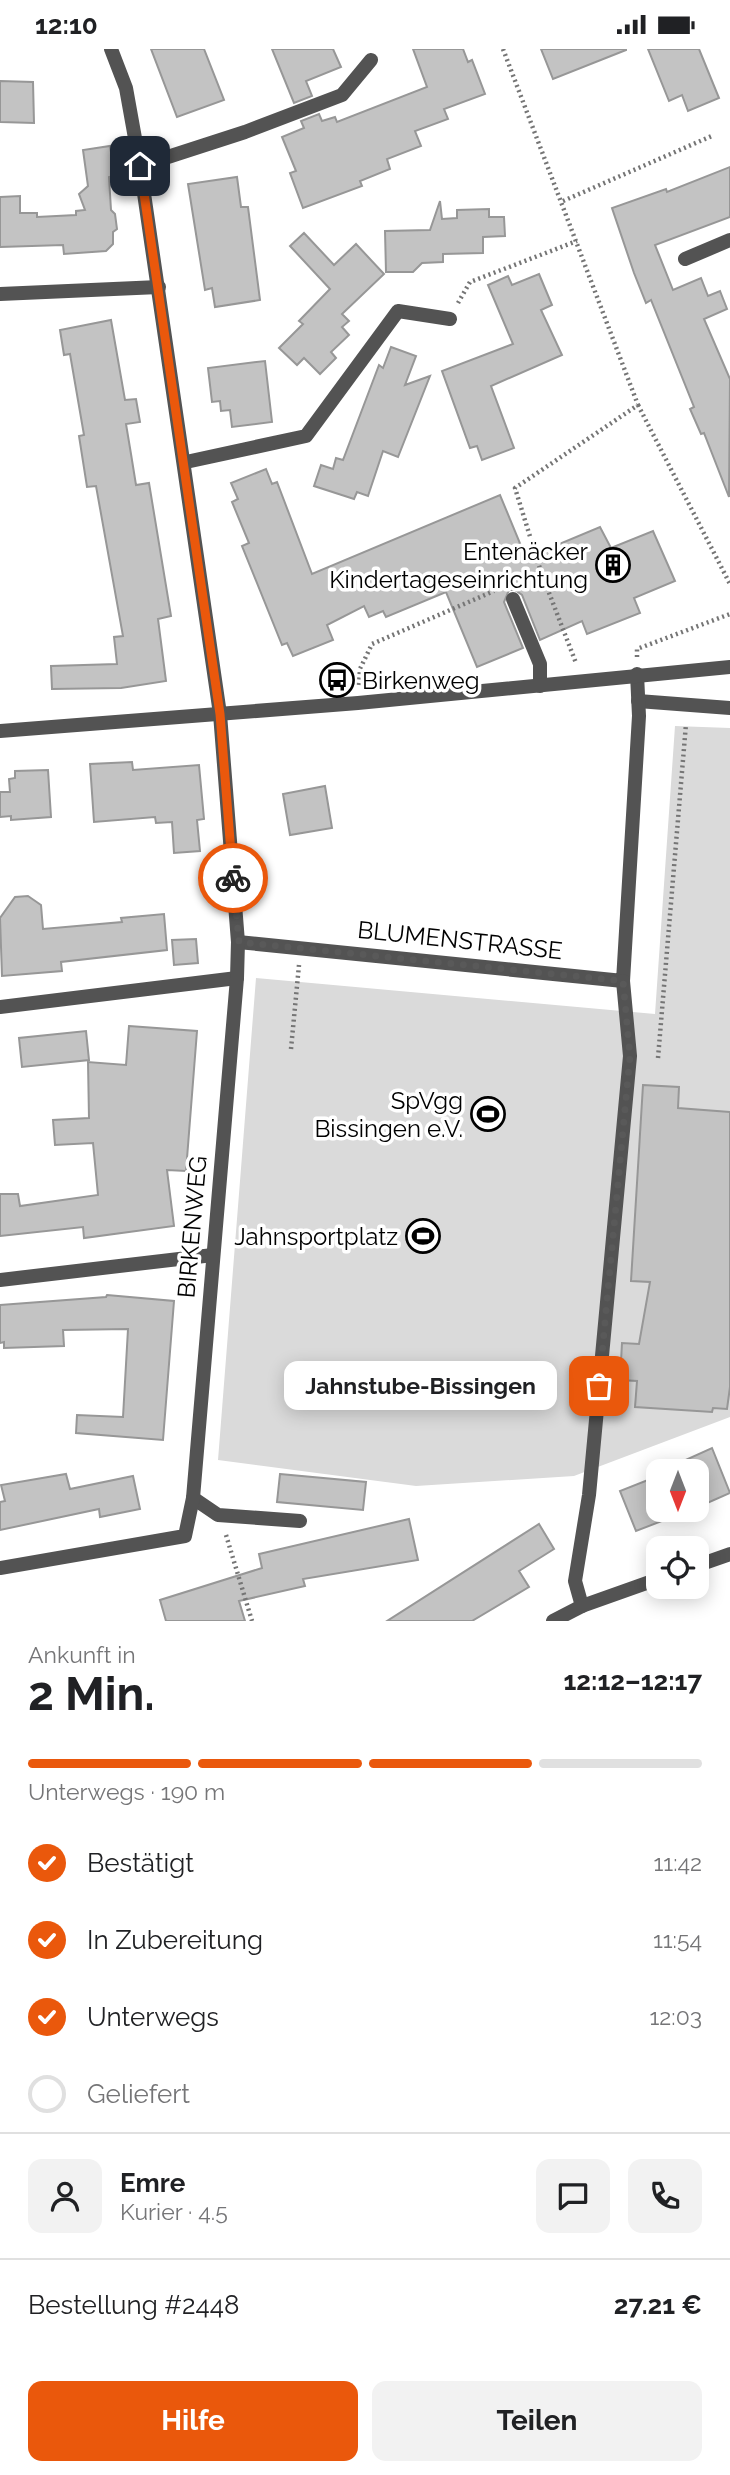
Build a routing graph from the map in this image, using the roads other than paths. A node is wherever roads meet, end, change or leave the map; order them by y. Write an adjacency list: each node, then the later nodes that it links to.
1 (111, 49): 3 (street, BIRKENWEG)
2 (371, 60): 3 (street)
3 (140, 166): 6 (street, BIRKENWEG)
4 (730, 240): 5 (street)
5 (685, 260)
6 (159, 287): 7 (street); 9 (street, BIRKENWEG)
7 (0, 294)
8 (450, 319): 9 (street)
9 (186, 462): 16 (street, BIRKENWEG)
10 (511, 592): 13 (street)
11 (730, 667): 12 (street)
12 (638, 674): 13 (street); 14 (street)
13 (540, 686): 16 (street)
14 (638, 701): 15 (street); 20 (street)
15 (730, 708)
16 (220, 714): 17 (street); 18 (street, BIRKENWEG)
17 (0, 731)
18 (239, 942): 19 (street, BIRKENWEG); 20 (street, BLUMENSTRASSE)
19 (236, 978): 21 (street); 22 (street, BIRKENWEG)
20 (623, 981): 30 (street)
21 (0, 1007)
22 (213, 1255): 23 (street); 24 (street, BIRKENWEG)
23 (0, 1280)
24 (192, 1498): 25 (street); 28 (street, BIRKENWEG)
25 (300, 1521)
26 (730, 1555): 27 (street)
27 (709, 1562)
28 (0, 1568)
29 (646, 1583): 30 (street)
30 (582, 1605): 31 (street)
31 (553, 1621)

